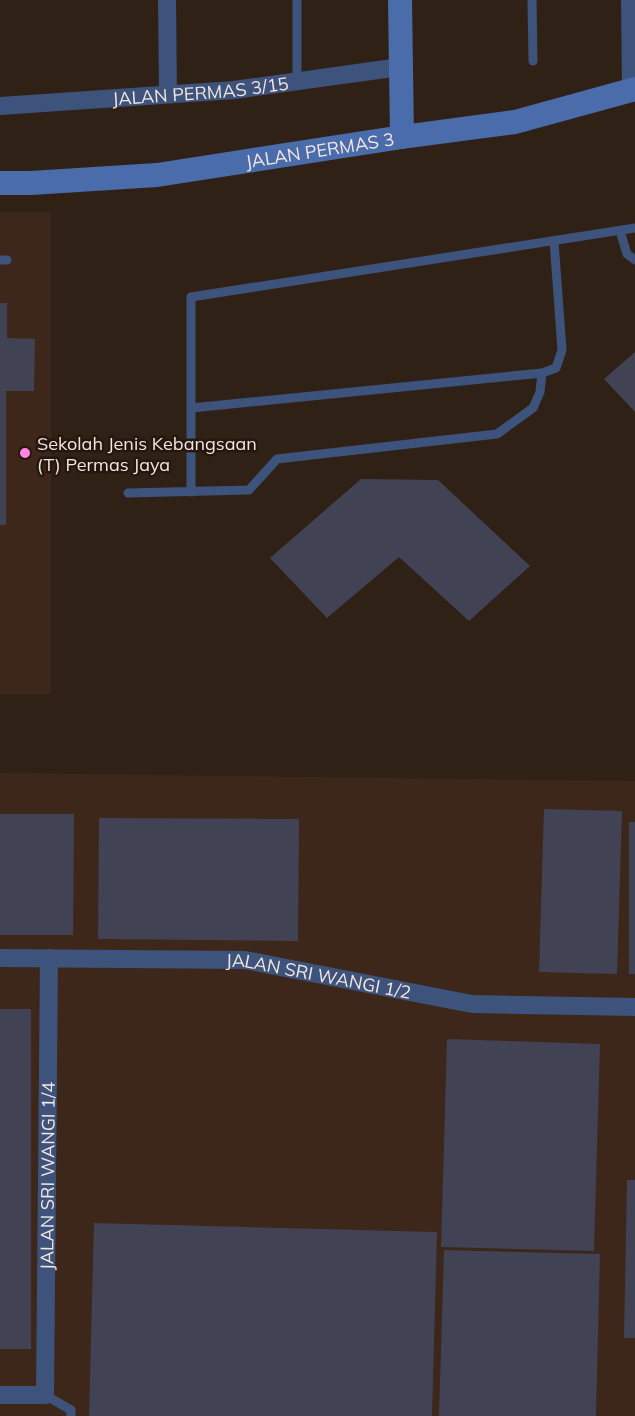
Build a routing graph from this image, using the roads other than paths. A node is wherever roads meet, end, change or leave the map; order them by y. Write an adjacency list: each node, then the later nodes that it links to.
1 (167, 0): 10 (street)
2 (297, 0): 8 (lane)
3 (400, 0): 7 (street)
4 (532, 0): 6 (lane)
5 (630, 0): 9 (street)
6 (533, 61)
7 (400, 67): 8 (street, JALAN PERMAS 3/15); 12 (street)
8 (297, 81): 10 (street, JALAN PERMAS 3/15)
9 (633, 90): 12 (street, JALAN PERMAS 3)
10 (168, 93): 11 (street, JALAN PERMAS 3/15)
11 (0, 106)
12 (402, 137): 13 (street, JALAN PERMAS 3)
13 (0, 183)
14 (635, 228): 15 (lane)
15 (620, 231): 16 (lane); 17 (lane)
16 (554, 241): 18 (lane); 19 (lane)
17 (635, 260)
18 (542, 374): 19 (lane); 20 (lane)
19 (191, 408): 20 (lane)
20 (191, 492): 21 (lane)
21 (128, 493)
22 (0, 958): 23 (street, JALAN SRI WANGI 1/2)
23 (49, 958): 24 (street, JALAN SRI WANGI 1/2); 26 (street, JALAN SRI WANGI 1/4)
24 (635, 1007)
25 (0, 1395): 26 (street)
26 (45, 1395): 27 (lane)
27 (71, 1416)

